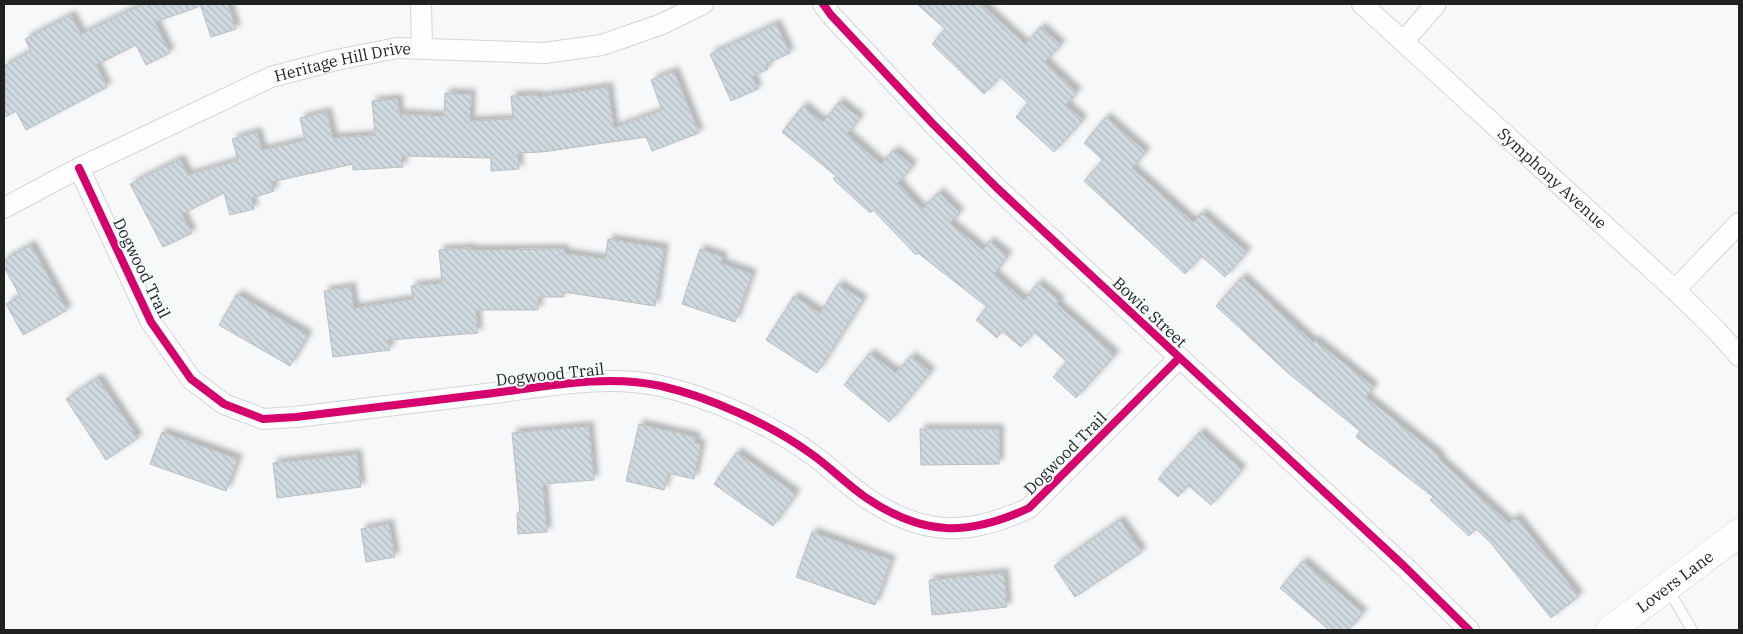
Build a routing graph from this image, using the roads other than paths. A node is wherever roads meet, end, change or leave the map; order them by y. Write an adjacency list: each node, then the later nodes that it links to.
1 (421, 4): 7 (street)
2 (703, 4): 7 (street, Heritage Hill Drive)
3 (823, 4): 13 (street, Bowie Street)
4 (1362, 4): 6 (street, Symphony Avenue)
5 (1436, 4): 6 (street)
6 (1403, 42): 11 (street, Symphony Avenue)
7 (422, 47): 8 (street, Heritage Hill Drive)
8 (79, 168): 9 (street, Heritage Hill Drive); 13 (street, Dogwood Trail)
9 (4, 208)
10 (1739, 223): 11 (street)
11 (1675, 290): 12 (street, Symphony Avenue)
12 (1739, 356)
13 (1179, 358): 16 (street, Bowie Street)
14 (1739, 533): 15 (street, Lovers Lane)
15 (1667, 588): 17 (street, Lovers Lane); 18 (lane)
16 (1469, 630)
17 (1610, 630)
18 (1692, 630)

